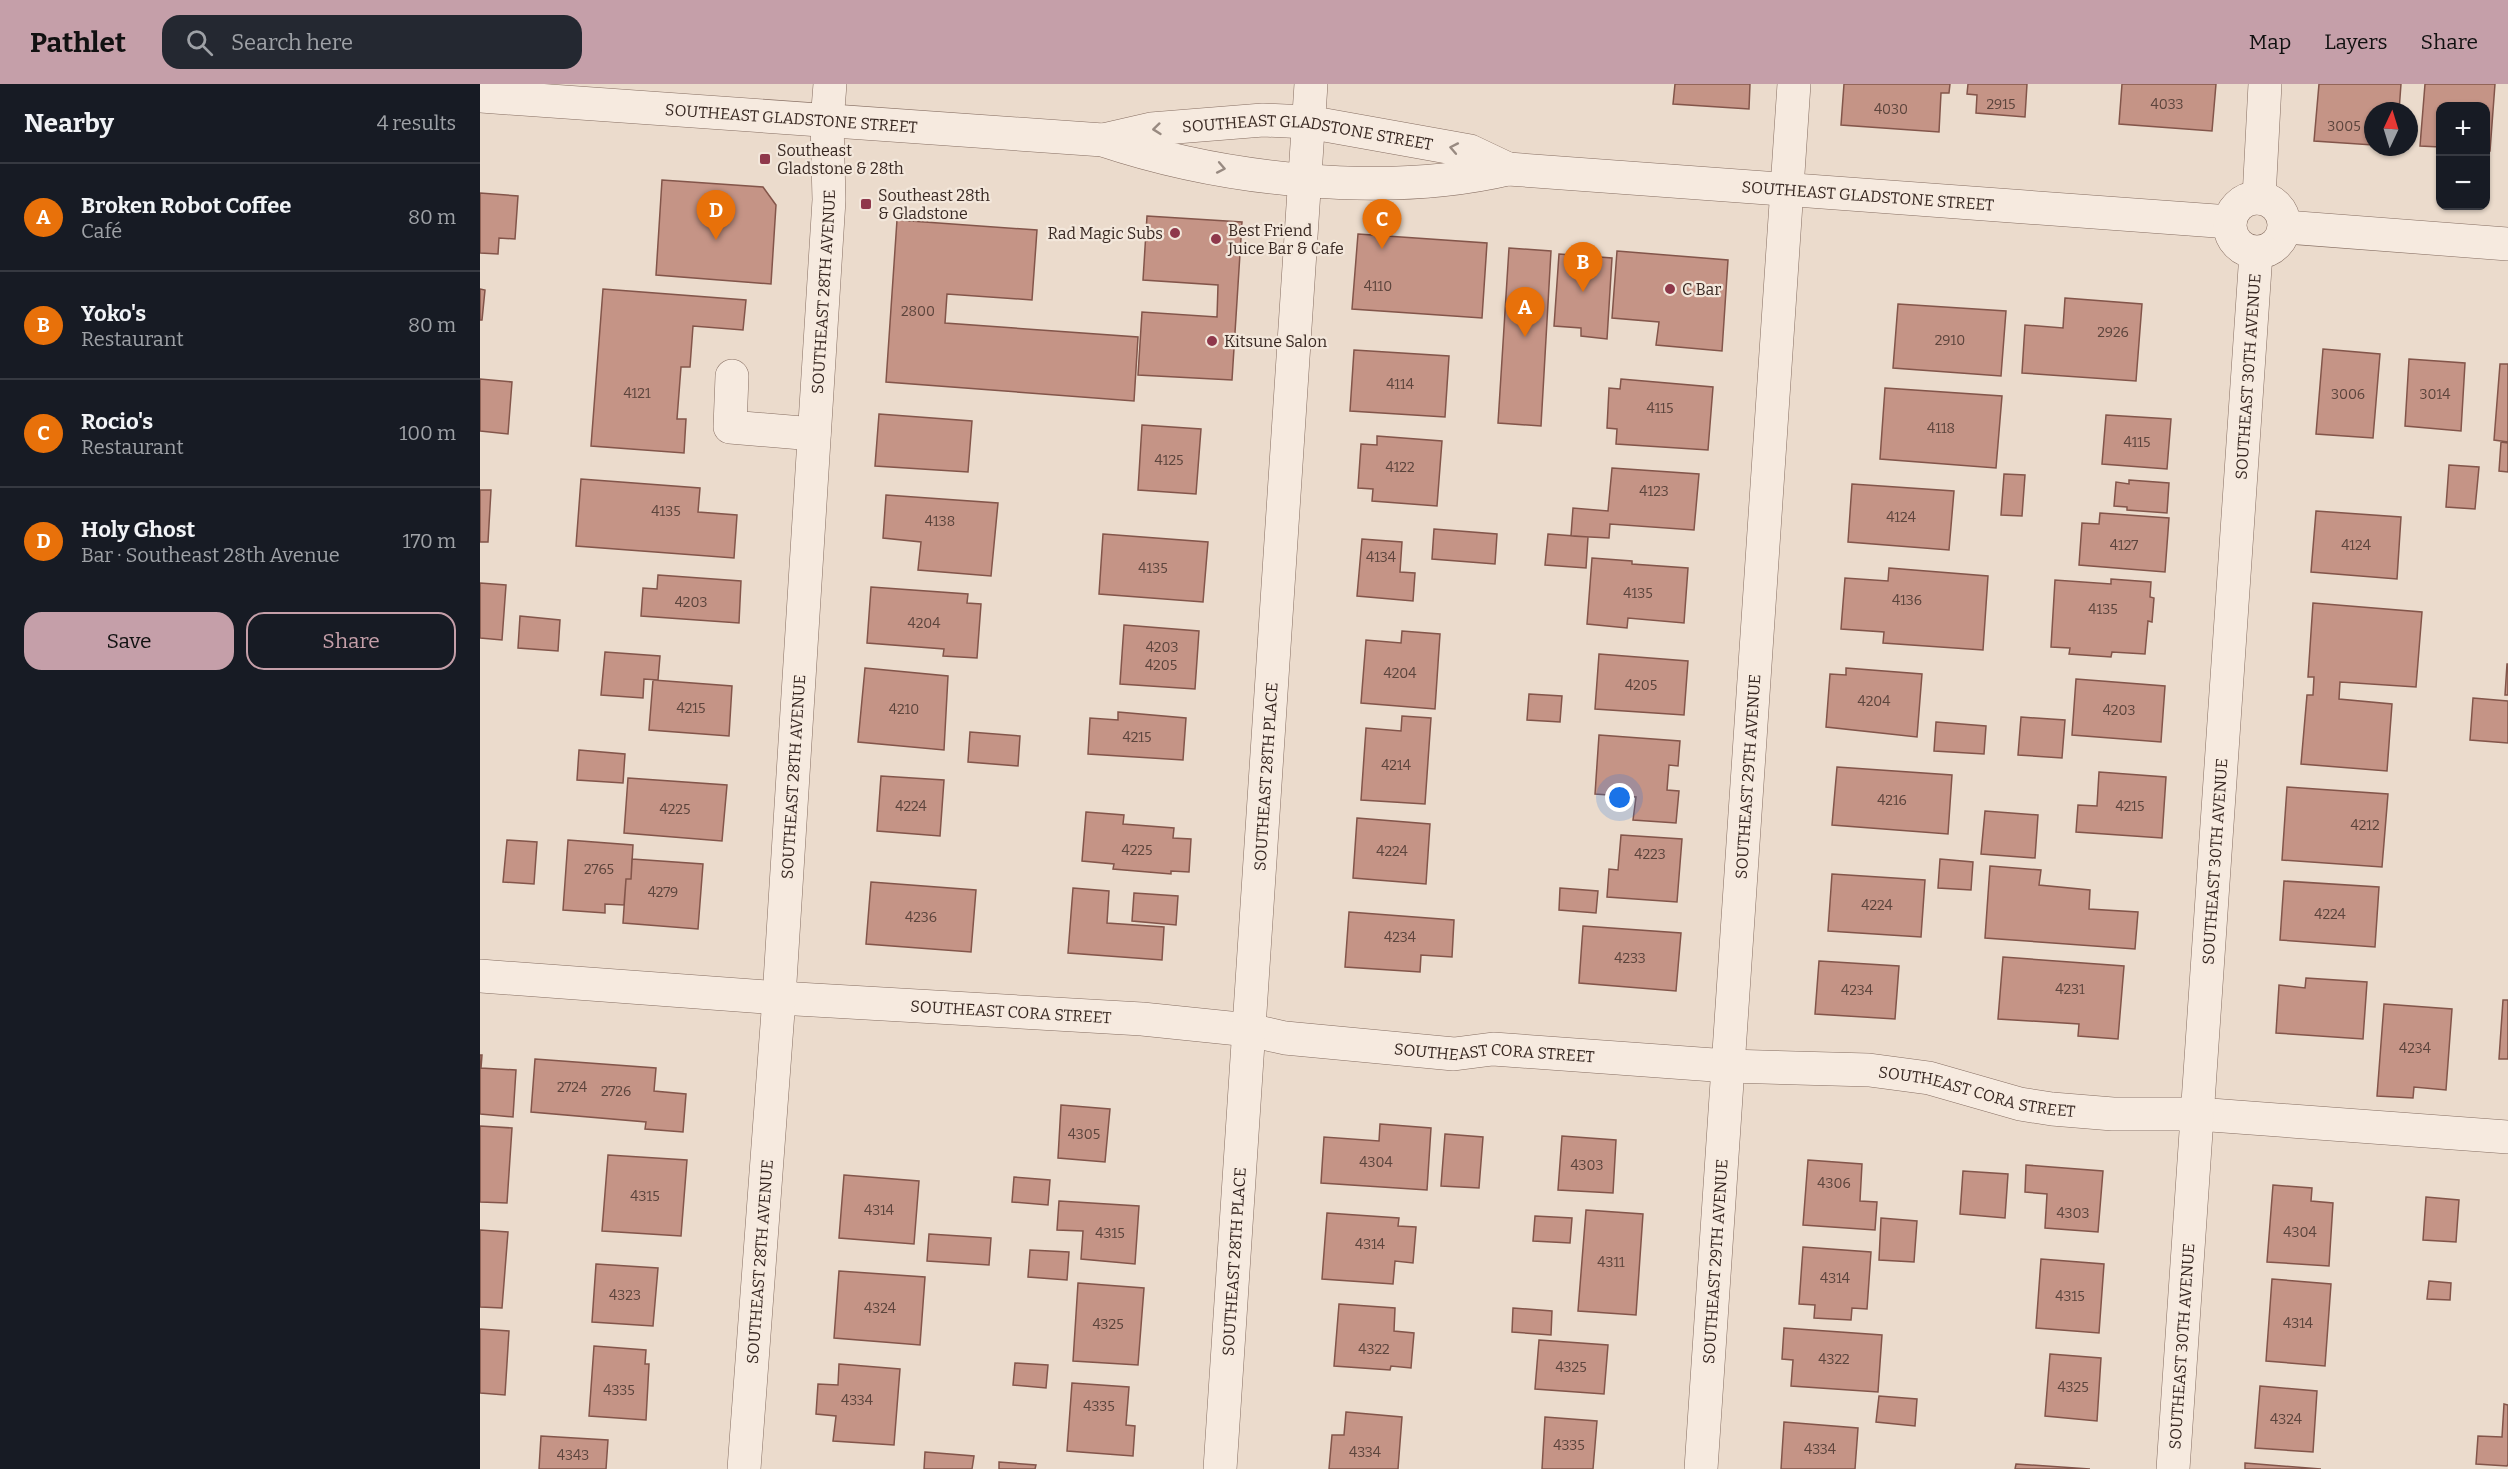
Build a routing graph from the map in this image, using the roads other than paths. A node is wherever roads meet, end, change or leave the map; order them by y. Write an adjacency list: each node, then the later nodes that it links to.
1 (830, 84): 6 (street, SOUTHEAST 28TH AVENUE)
2 (1311, 84): 7 (street, SOUTHEAST 28TH PLACE)
3 (1794, 84): 11 (street, SOUTHEAST 29TH AVENUE)
4 (2265, 84): 12 (street)
5 (480, 96): 6 (street, SOUTHEAST GLADSTONE STREET)
6 (827, 122): 8 (street, SOUTHEAST GLADSTONE STREET); 18 (street, SOUTHEAST 28TH AVENUE)
7 (1308, 122): 8 (street, SOUTHEAST GLADSTONE STREET, one-way to 8); 9 (street, SOUTHEAST GLADSTONE STREET, one-way to 7); 10 (street, SOUTHEAST 28TH PLACE)
8 (1103, 140): 10 (street, SOUTHEAST GLADSTONE STREET, one-way to 10)
9 (1508, 169): 10 (street, SOUTHEAST GLADSTONE STREET); 11 (street, SOUTHEAST GLADSTONE STREET)
10 (1304, 180): 21 (street, SOUTHEAST 28TH PLACE)
11 (1786, 189): 13 (street, SOUTHEAST GLADSTONE STREET); 22 (street, SOUTHEAST 29TH AVENUE)
12 (2259, 198): 13 (street); 14 (street)
13 (2230, 222): 16 (street)
14 (2285, 227): 15 (street); 16 (street)
15 (2508, 244)
16 (2256, 252): 23 (street, SOUTHEAST 30TH AVENUE)
17 (732, 376): 18 (street)
18 (814, 434): 20 (street, SOUTHEAST 28TH AVENUE)
19 (480, 976): 20 (street, SOUTHEAST CORA STREET)
20 (778, 998): 21 (street, SOUTHEAST CORA STREET); 25 (street, SOUTHEAST 28TH AVENUE)
21 (1249, 1030): 22 (street, SOUTHEAST CORA STREET); 26 (street, SOUTHEAST 28TH PLACE)
22 (1728, 1066): 23 (street, SOUTHEAST CORA STREET); 27 (street, SOUTHEAST 29TH AVENUE)
23 (2196, 1114): 24 (street, SOUTHEAST CORA STREET); 28 (street, SOUTHEAST 30TH AVENUE)
24 (2508, 1137)
25 (744, 1469)
26 (1220, 1469)
27 (1701, 1469)
28 (2173, 1469)

